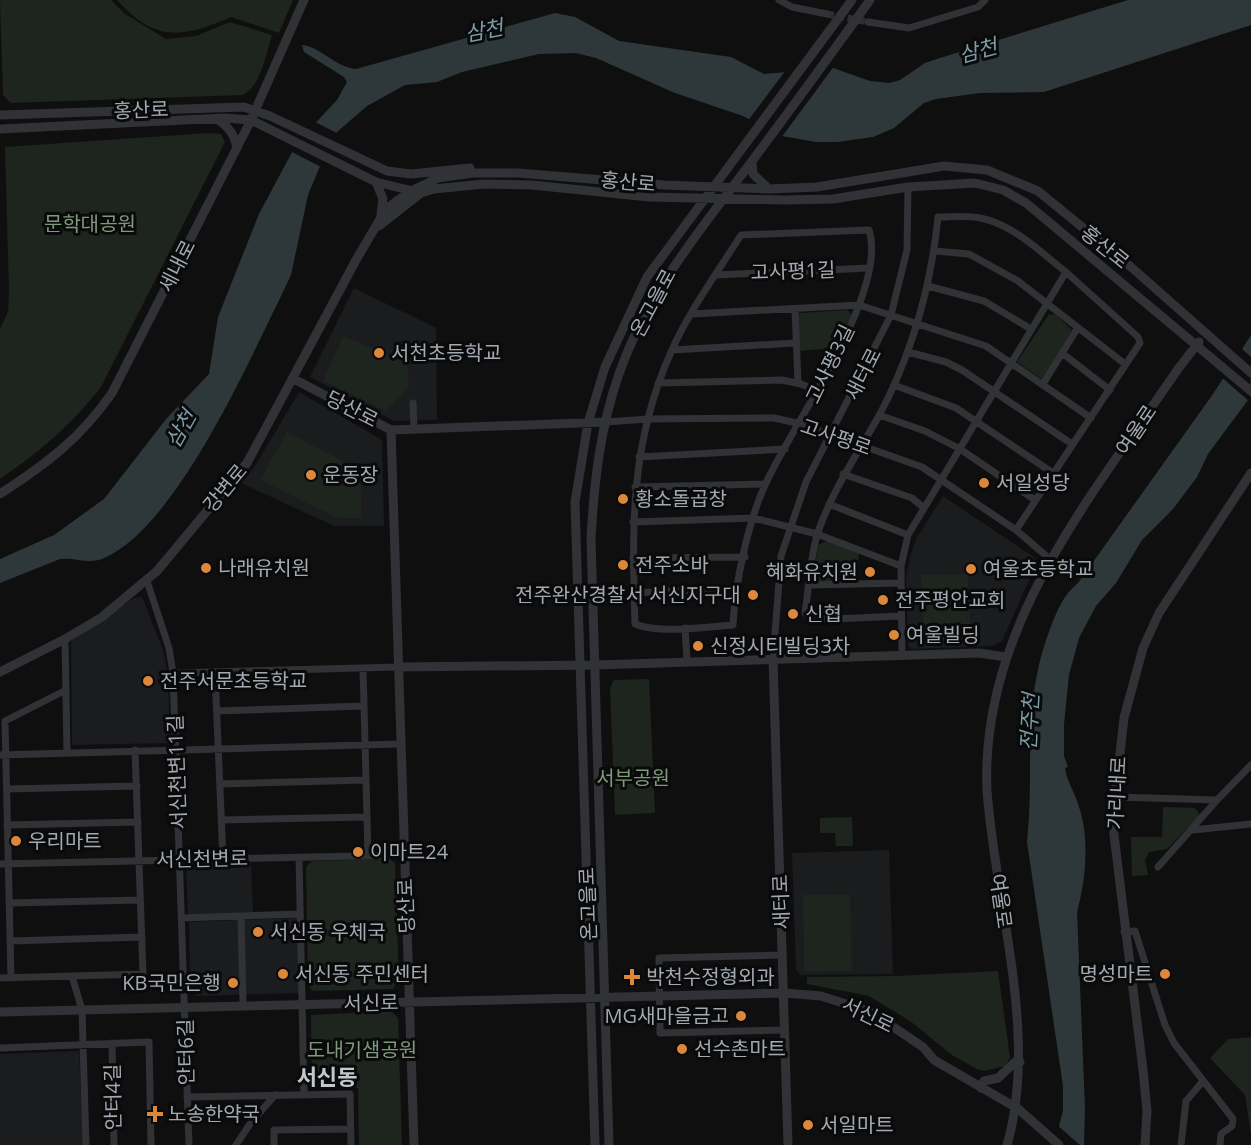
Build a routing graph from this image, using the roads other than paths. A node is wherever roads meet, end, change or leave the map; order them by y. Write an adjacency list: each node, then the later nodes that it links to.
1 (304, 0): 9 (street, 세내로)
2 (779, 0): 6 (street)
3 (852, 0): 17 (street, 온고을로)
4 (870, 0): 13 (street, 온고을로)
5 (984, 2): 7 (street)
6 (827, 14)
7 (868, 22)
8 (0, 115): 9 (street, 홍산로)
9 (253, 115): 10 (street, 홍산로); 12 (street, 세내로); 14 (street, 홍산로); 15 (street, 홍산로)
10 (217, 119): 11 (street, 홍산로); 12 (street)
11 (0, 129)
12 (237, 148): 79 (street, 세내로)
13 (752, 161): 18 (street, 온고을로); 19 (street)
14 (472, 173): 17 (street, 홍산로); 20 (street, 강변로)
15 (376, 182): 20 (street, 홍산로); 23 (street)
16 (908, 187): 22 (street, 홍산로); 35 (street, 새터로); 41 (street, 홍산로)
17 (713, 188): 18 (street, 홍산로); 21 (street, 온고을로)
18 (730, 189): 19 (street, 홍산로); 22 (street, 온고을로)
19 (769, 189): 39 (street, 홍산로)
20 (416, 192): 21 (street, 홍산로); 23 (street, 강변로); 24 (street, 강변로)
21 (705, 200): 22 (street, 홍산로); 63 (street, 온고을로)
22 (722, 200): 61 (street, 온고을로)
23 (380, 218): 24 (street, 강변로)
24 (371, 234): 48 (street, 강변로)
25 (799, 234): 27 (street, 고사평3길); 29 (street, 고사평1길)
26 (935, 251): 28 (street); 30 (street); 31 (street)
27 (869, 268): 29 (street, 고사평1길); 32 (street, 고사평3길)
28 (1066, 272): 31 (street); 46 (street)
29 (716, 274): 34 (street, 고사평1길)
30 (928, 286): 36 (street); 37 (street)
31 (1046, 304): 37 (street); 38 (street)
32 (859, 305): 33 (street, 고사평3길); 35 (street); 55 (street, 고사평3길)
33 (795, 309): 34 (street, 고사평1길); 40 (street, 고사평1길)
34 (692, 314): 42 (street, 고사평1길)
35 (891, 315): 36 (street); 67 (street, 새터로)
36 (919, 323): 43 (street); 45 (street)
37 (1031, 329): 45 (street)
38 (1077, 329): 44 (street); 46 (street)
39 (1209, 337): 41 (street, 여울로); 47 (street, 홍산로)
40 (796, 343): 42 (street); 50 (street, 고사평1길)
41 (1200, 348): 56 (street, 홍산로); 91 (street, 여울로)
42 (672, 350): 49 (street, 고사평1길)
43 (908, 352): 52 (street); 53 (street)
44 (1062, 353): 51 (street); 54 (street)
45 (1011, 362): 51 (street); 53 (street)
46 (1125, 364): 54 (street)
47 (1251, 374)
48 (294, 379): 66 (street, 당산로); 93 (street, 강변로)
49 (658, 383): 50 (street); 60 (street, 고사평1길)
50 (798, 383): 55 (street)
51 (1042, 384): 59 (street)
52 (894, 385): 58 (street); 62 (street)
53 (994, 390): 62 (street); 68 (street)
54 (1110, 390): 59 (street)
55 (817, 391): 64 (street, 고사평3길)
56 (1251, 391)
57 (413, 403): 65 (street)
58 (879, 416): 69 (street); 71 (street)
59 (1090, 418): 68 (street)
60 (648, 419): 61 (street, 고사평로); 64 (street, 고사평로); 72 (street, 고사평1길)
61 (606, 422): 63 (street, 고사평로); 106 (street, 온고을로)
62 (976, 422): 71 (street); 73 (street)
63 (588, 423): 65 (street); 105 (street, 온고을로)
64 (801, 424): 67 (street, 고사평로); 70 (street, 고사평3길)
65 (414, 429): 66 (street)
66 (392, 430): 107 (street, 당산로)
67 (831, 434): 69 (street, 고사평로); 85 (street, 새터로)
68 (1072, 444): 73 (street)
69 (860, 445): 75 (street); 76 (street, 고사평로)
70 (785, 449): 72 (street); 77 (street, 고사평3길)
71 (960, 449): 76 (street); 80 (street)
72 (639, 457): 78 (street, 고사평1길)
73 (1053, 473): 80 (street)
74 (1251, 473): 127 (street, 가리내로)
75 (843, 474): 81 (street); 82 (street)
76 (942, 479): 82 (street); 86 (street, 고사평로)
77 (765, 484): 78 (street); 83 (street, 고사평3길)
78 (635, 488): 84 (street, 고사평1길)
79 (0, 494)
80 (1035, 500): 86 (street)
81 (829, 504): 87 (street); 88 (street)
82 (924, 508): 88 (street)
83 (754, 518): 84 (street); 85 (street); 89 (street, 고사평3길)
84 (633, 522): 90 (street, 고사평1길)
85 (789, 527): 87 (street); 103 (street, 새터로)
86 (1016, 530): 91 (street, 고사평로)
87 (817, 534): 92 (street); 95 (street)
88 (908, 535): 92 (street)
89 (745, 557): 90 (street); 96 (street, 고사평3길)
90 (633, 558): 97 (street, 고사평1길)
91 (1051, 560): 102 (street, 여울로)
92 (901, 566): 94 (street)
93 (147, 581): 100 (street, 강변로); 110 (street, 서신천변11길)
94 (900, 583): 95 (street); 98 (street)
95 (809, 585): 98 (street)
96 (735, 588): 97 (street); 99 (street, 고사평3길)
97 (634, 593): 99 (street, 고사평1길)
98 (901, 616): 101 (street)
99 (685, 628): 104 (street)
100 (65, 639): 109 (street, 강변로); 112 (street)
101 (902, 656): 102 (street); 103 (street)
102 (1006, 657): 169 (street, 여울로)
103 (773, 659): 104 (street); 151 (street, 새터로)
104 (687, 660): 106 (street)
105 (581, 663): 106 (street); 107 (street); 158 (street, 온고을로)
106 (595, 665): 157 (street, 온고을로)
107 (398, 667): 108 (street); 115 (street, 당산로)
108 (363, 668): 111 (street); 113 (street)
109 (0, 672)
110 (173, 673): 111 (street); 118 (street, 서신천변11길)
111 (215, 673): 114 (street)
112 (66, 690): 120 (street); 121 (street)
113 (364, 706): 114 (street); 116 (street)
114 (217, 711): 117 (street)
115 (400, 744): 116 (street); 136 (street, 당산로)
116 (365, 745): 117 (street); 123 (street)
117 (218, 747): 118 (street); 124 (street)
118 (176, 749): 119 (street); 139 (street, 서신천변11길)
119 (135, 750): 120 (street); 125 (street)
120 (67, 753): 121 (street)
121 (3, 755): 126 (street)
122 (1251, 766): 128 (street)
123 (366, 780): 124 (street); 129 (street)
124 (220, 784): 130 (street)
125 (136, 786): 126 (street); 131 (street)
126 (7, 789): 133 (street)
127 (1115, 797): 128 (street); 148 (street, 가리내로)
128 (1216, 801): 134 (street)
129 (367, 817): 130 (street); 135 (street)
130 (221, 820): 138 (street)
131 (138, 822): 133 (street); 140 (street)
132 (1251, 824): 134 (street)
133 (7, 825): 141 (street)
134 (1193, 831): 142 (street)
135 (368, 855): 136 (street, 서신천변로); 137 (street, 서신천변로)
136 (404, 855): 159 (street, 당산로)
137 (299, 857): 138 (street, 서신천변로); 145 (street)
138 (223, 859): 139 (street, 서신천변로)
139 (180, 860): 140 (street, 서신천변로); 147 (street, 서신천변11길)
140 (139, 861): 141 (street, 서신천변로); 143 (street)
141 (4, 863): 144 (street)
142 (1158, 867)
143 (140, 900): 144 (street); 149 (street)
144 (9, 903): 150 (street)
145 (300, 914): 146 (street); 161 (street)
146 (241, 916): 147 (street); 160 (street)
147 (182, 918): 162 (street, 안터6길)
148 (1124, 932): 170 (street); 190 (street, 가리내로)
149 (142, 937): 150 (street); 152 (street)
150 (10, 941): 154 (street)
151 (783, 955): 155 (street, 새터로); 156 (street)
152 (72, 976): 154 (street); 163 (street)
153 (0, 978): 154 (street)
154 (11, 978)
155 (784, 993): 156 (street, 서신로); 165 (street, 새터로); 171 (street, 서신로)
156 (659, 996): 157 (street, 서신로); 165 (street)
157 (605, 997): 158 (street, 서신로); 186 (street, 온고을로)
158 (590, 998): 159 (street, 서신로); 185 (street, 온고을로)
159 (409, 1002): 161 (street, 서신로); 184 (street, 당산로)
160 (243, 1005): 161 (street, 서신로); 162 (street, 서신로)
161 (304, 1005): 173 (street)
162 (185, 1007): 163 (street, 서신로); 174 (street, 안터6길)
163 (82, 1010): 164 (street, 서신로); 167 (street)
164 (0, 1012)
165 (785, 1030): 187 (street, 새터로)
166 (112, 1043): 167 (street); 178 (street, 안터4길); 179 (street, 안터4길)
167 (83, 1044): 168 (street); 177 (street, 안터4길)
168 (0, 1048)
169 (1020, 1062): 171 (street); 175 (street, 여울로)
170 (1203, 1081): 191 (street); 192 (street)
171 (981, 1088): 175 (street, 서신로)
172 (275, 1095): 173 (street, 안터6길); 174 (street, 안터6길); 181 (street)
173 (304, 1095): 176 (street, 안터6길)
174 (188, 1097): 180 (street, 안터6길)
175 (1017, 1108): 188 (street, 여울로); 189 (street, 서신로)
176 (350, 1129): 182 (street); 183 (street, 안터6길)
177 (86, 1145)
178 (114, 1145)
179 (151, 1145)
180 (189, 1145)
181 (236, 1145)
182 (274, 1145)
183 (351, 1145)
184 (414, 1145)
185 (595, 1145)
186 (609, 1145)
187 (788, 1145)
188 (1007, 1145)
189 (1059, 1145)
190 (1145, 1145)
191 (1181, 1145)
192 (1220, 1145)

